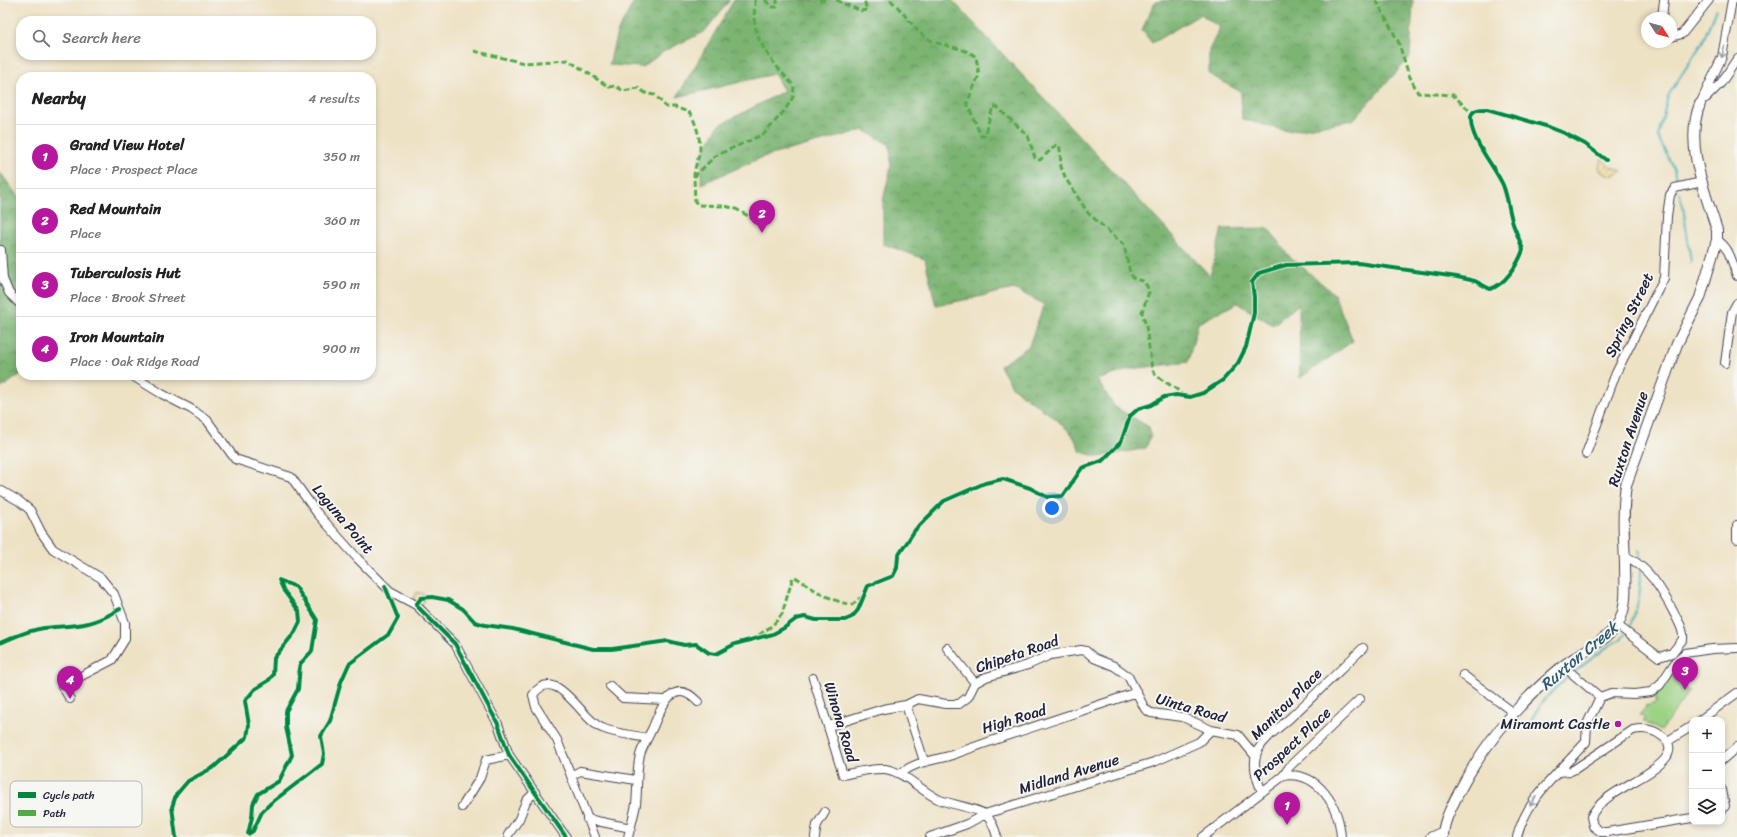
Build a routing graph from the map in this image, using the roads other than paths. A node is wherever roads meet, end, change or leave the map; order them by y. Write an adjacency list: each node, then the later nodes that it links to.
1 (1664, 0): 4 (street)
2 (1709, 0): 5 (street)
3 (1732, 0): 7 (street, Ruxton Avenue, one-way to 7)
4 (1663, 12)
5 (1677, 37)
6 (1737, 59): 7 (street)
7 (1700, 104): 8 (street, Ruxton Avenue)
8 (1698, 183): 9 (street, Ruxton Avenue); 16 (street, Spring Street)
9 (1717, 240): 11 (street); 20 (street, Ruxton Avenue)
10 (1, 250): 12 (street)
11 (1737, 276)
12 (16, 300)
13 (1737, 303): 14 (street)
14 (1725, 363)
15 (139, 380): 47 (street, Laguna Point)
16 (1586, 454)
17 (0, 490): 34 (street)
18 (1737, 525): 19 (street)
19 (1737, 539)
20 (1625, 556): 21 (street, Ruxton Avenue); 21 (street)
21 (1620, 627): 26 (street)
22 (946, 648): 29 (street)
23 (1363, 648): 48 (street, Manitou Place)
24 (1737, 648): 33 (street)
25 (1086, 651): 29 (street, Chipeta Road); 31 (street, Uinta Road)
26 (1566, 669): 33 (street); 39 (street)
27 (1463, 674): 39 (street)
28 (813, 678): 41 (street, Winona Road)
29 (975, 683): 38 (street, Chipeta Road)
30 (610, 686): 36 (street)
31 (1137, 692): 43 (street, Uinta Road); 50 (street, High Road)
32 (1737, 694): 40 (street)
33 (1600, 697): 51 (street)
34 (70, 698)
35 (1360, 699): 54 (street, Prospect Place)
36 (664, 700): 37 (street); 44 (street)
37 (698, 702)
38 (906, 705): 41 (street, Chipeta Road); 50 (street)
39 (1514, 713): 64 (street)
40 (1704, 717)
41 (828, 726): 52 (street, Winona Road)
42 (1689, 728): 45 (street)
43 (1211, 730): 48 (street, Uinta Road); 60 (street, Midland Avenue)
44 (647, 738): 53 (street); 55 (street)
45 (1668, 741): 51 (street); 62 (street)
46 (1737, 747): 49 (street)
47 (509, 755): 56 (street, Laguna Point); 58 (street)
48 (1256, 757): 57 (street, Manitou Place)
49 (1725, 757)
50 (924, 761): 52 (street, High Road)
51 (1558, 772): 75 (street, one-way to 75)
52 (901, 773): 60 (street)
53 (570, 776): 55 (street); 61 (street)
54 (1283, 776): 57 (street, Prospect Place); 73 (street)
55 (636, 780): 63 (street)
56 (535, 792): 65 (street); 66 (street, Laguna Point)
57 (1262, 792): 72 (street, Prospect Place)
58 (462, 807)
59 (825, 812): 69 (street)
60 (985, 814): 70 (street, Midland Avenue); 71 (street)
61 (588, 818): 63 (street); 67 (street)
62 (1689, 818)
63 (631, 828): 68 (street)
64 (1443, 834): 74 (street)
65 (508, 835)
66 (566, 837)
67 (595, 837)
68 (628, 837)
69 (814, 837)
70 (930, 837)
71 (997, 837)
72 (1203, 837)
73 (1341, 837)
74 (1430, 837)
75 (1517, 837)

